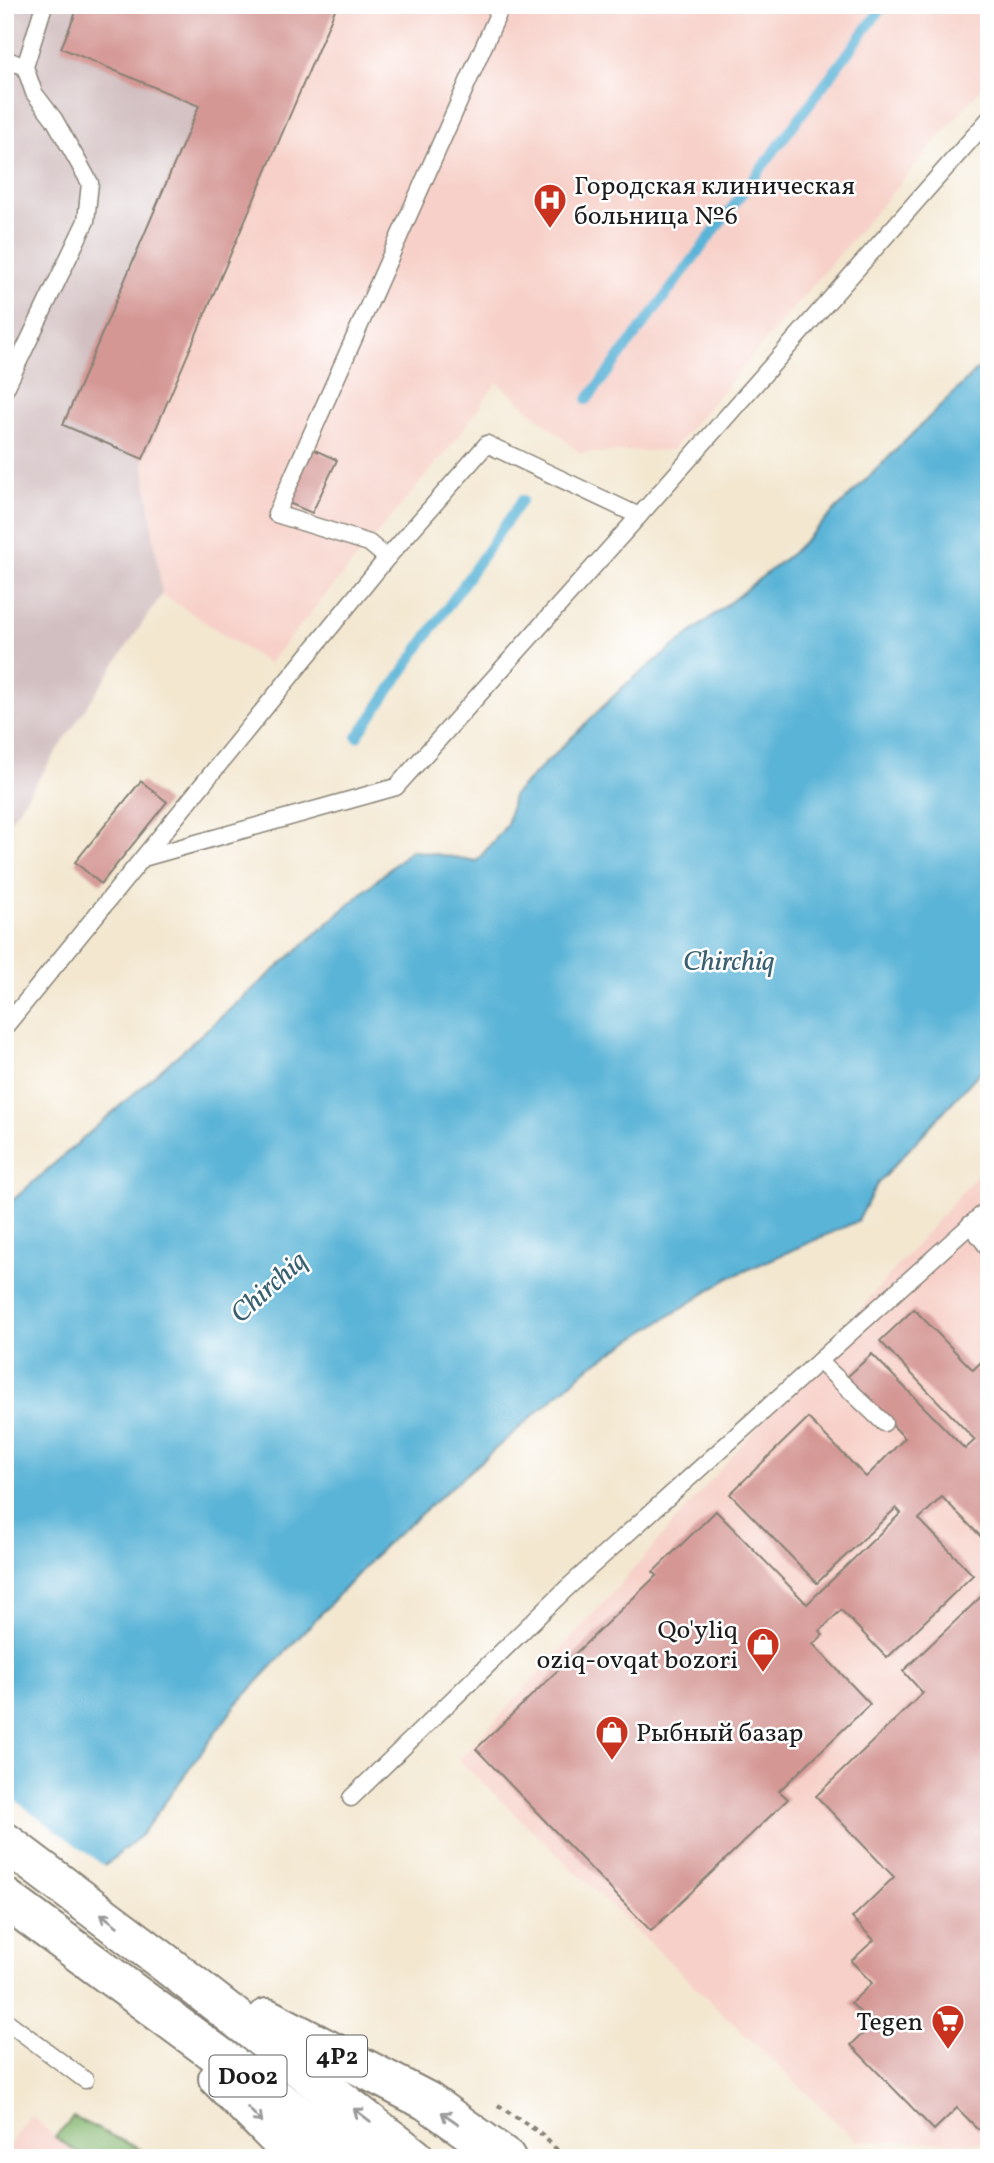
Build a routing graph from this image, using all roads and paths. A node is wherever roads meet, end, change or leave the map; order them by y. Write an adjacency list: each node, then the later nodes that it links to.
1 (44, 5): 4 (lane)
2 (502, 5): 8 (lane)
3 (5, 59): 4 (lane)
4 (25, 67): 6 (lane)
5 (989, 119): 7 (lane)
6 (5, 390)
7 (639, 516): 8 (lane); 9 (lane)
8 (387, 558): 9 (lane)
9 (143, 858): 10 (lane)
10 (5, 1027)
11 (989, 1208): 12 (lane)
12 (970, 1224): 13 (lane); 14 (lane)
13 (989, 1249)
14 (819, 1361): 15 (lane); 16 (lane)
15 (884, 1423)
16 (351, 1798)
17 (5, 1842): 19 (highway, D002, one-way to 17)
18 (5, 1898): 20 (highway, D002)
19 (164, 1962): 25 (highway, D002, one-way to 19); 26 (highway, 4P2, one-way to 19)
20 (137, 1997): 23 (highway, one-way to 23); 24 (highway, D002)
21 (5, 2020): 22 (lane)
22 (85, 2080)
23 (298, 2158)
24 (356, 2158)
25 (415, 2158)
26 (506, 2158)

